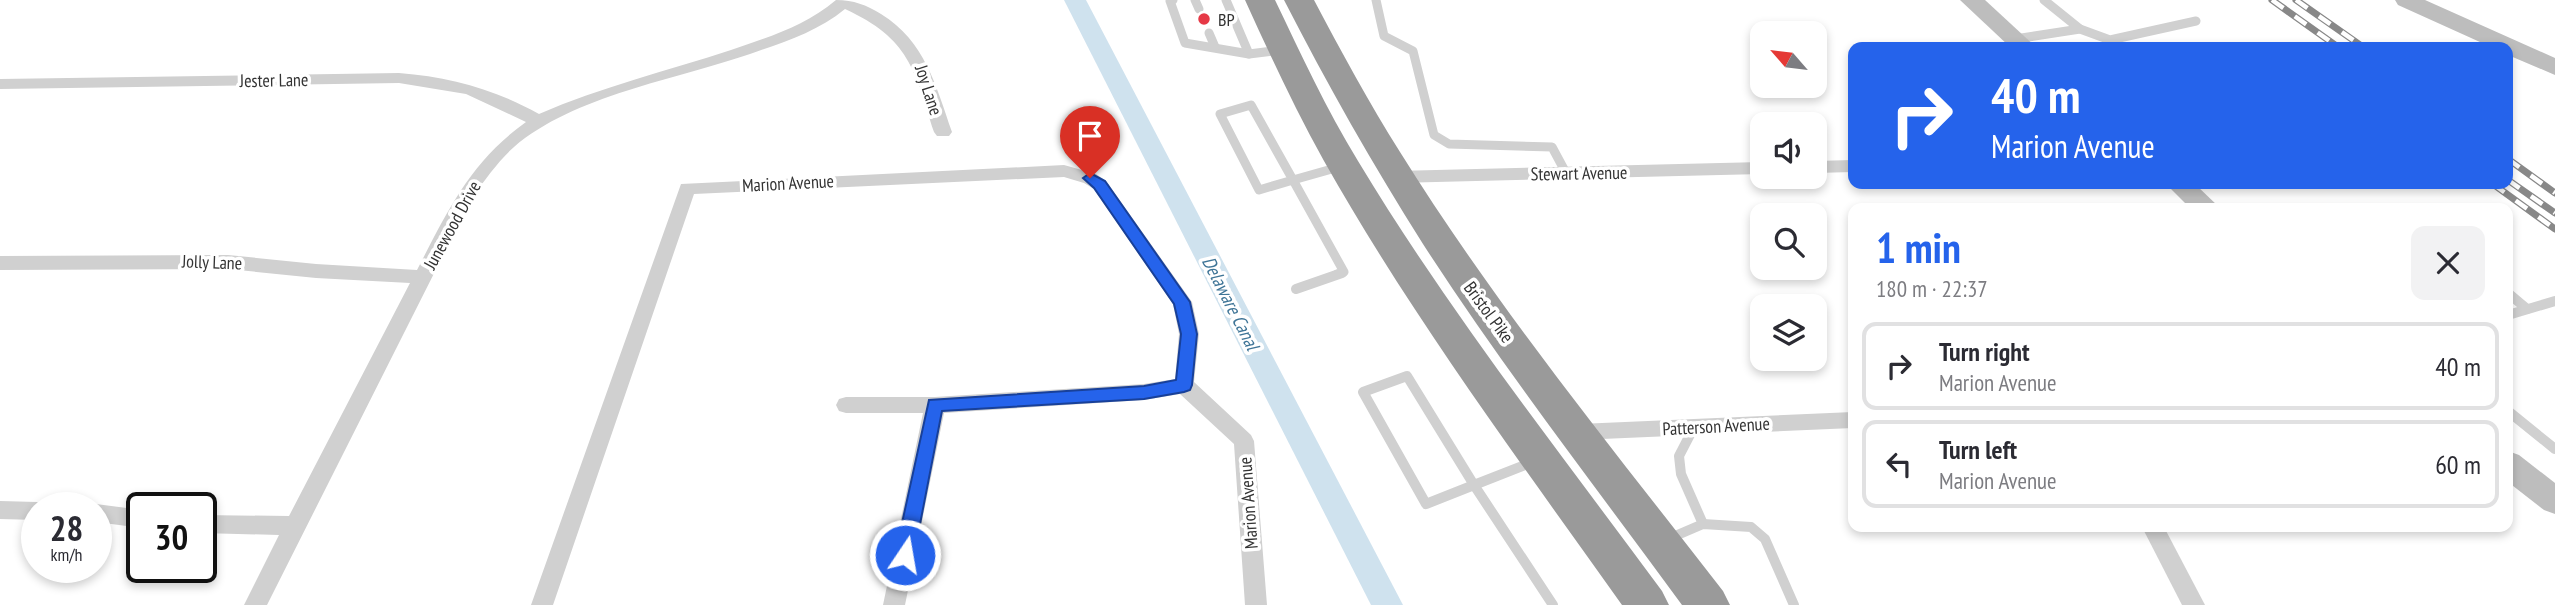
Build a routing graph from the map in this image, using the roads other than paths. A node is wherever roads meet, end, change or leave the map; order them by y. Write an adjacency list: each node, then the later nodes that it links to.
1 (1173, 0): 17 (lane)
2 (1226, 0): 19 (lane)
3 (1259, 0): 19 (highway)
4 (1299, 0): 5 (street); 29 (highway, Bristol Pike)
5 (1309, 0)
6 (1376, 0): 28 (lane)
7 (1971, 0): 14 (street)
8 (2045, 0): 12 (lane)
9 (2406, 0): 16 (street)
10 (845, 1): 22 (street, Junewood Drive); 23 (street, Joy Lane)
11 (2196, 20): 12 (lane)
12 (2080, 29): 15 (lane)
13 (1209, 33): 17 (lane)
14 (2019, 42)
15 (2024, 42)
16 (2499, 42)
17 (1215, 47): 19 (lane)
18 (2513, 48): 20 (street)
19 (1265, 52): 24 (highway)
20 (2555, 67)
21 (0, 84): 22 (street, Jester Lane)
22 (538, 121): 34 (street, Junewood Drive)
23 (943, 132)
24 (1343, 166): 30 (lane); 48 (highway)
25 (1848, 166): 26 (street)
26 (1827, 167)
27 (1750, 168): 28 (street, Stewart Avenue)
28 (1566, 173): 29 (street, Stewart Avenue)
29 (1396, 177): 46 (highway, Bristol Pike)
30 (1292, 180): 30 (lane); 35 (lane)
31 (2185, 189): 32 (street)
32 (2201, 203)
33 (0, 263): 34 (street, Jolly Lane)
34 (423, 277): 56 (street, Junewood Drive)
35 (1296, 289)
36 (2513, 297): 38 (lane)
37 (2555, 301): 38 (lane)
38 (2527, 309): 39 (lane)
39 (2513, 313)
40 (1184, 385): 42 (street); 60 (street, Marion Avenue); 62 (street, Marion Avenue)
41 (846, 405): 42 (street)
42 (935, 405): 61 (street)
43 (2513, 415): 47 (lane)
44 (1848, 420): 45 (street, Patterson Avenue)
45 (1694, 427): 46 (street, Patterson Avenue); 55 (lane)
46 (1579, 432): 58 (highway, Bristol Pike)
47 (2555, 449)
48 (1542, 458): 50 (lane); 64 (highway)
49 (2513, 468): 51 (street)
50 (1474, 485): 50 (lane); 63 (lane)
51 (2555, 500)
52 (0, 510): 53 (street)
53 (21, 511)
54 (217, 524): 56 (street)
55 (1703, 524): 58 (lane); 66 (lane)
56 (297, 526): 59 (street, Junewood Drive)
57 (2156, 532): 67 (street)
58 (1661, 542): 65 (highway, Bristol Pike)
59 (255, 605)
60 (542, 605)
61 (894, 605)
62 (1256, 605)
63 (1553, 605)
64 (1647, 605)
65 (1708, 605)
66 (1794, 605)
67 (2194, 605)

